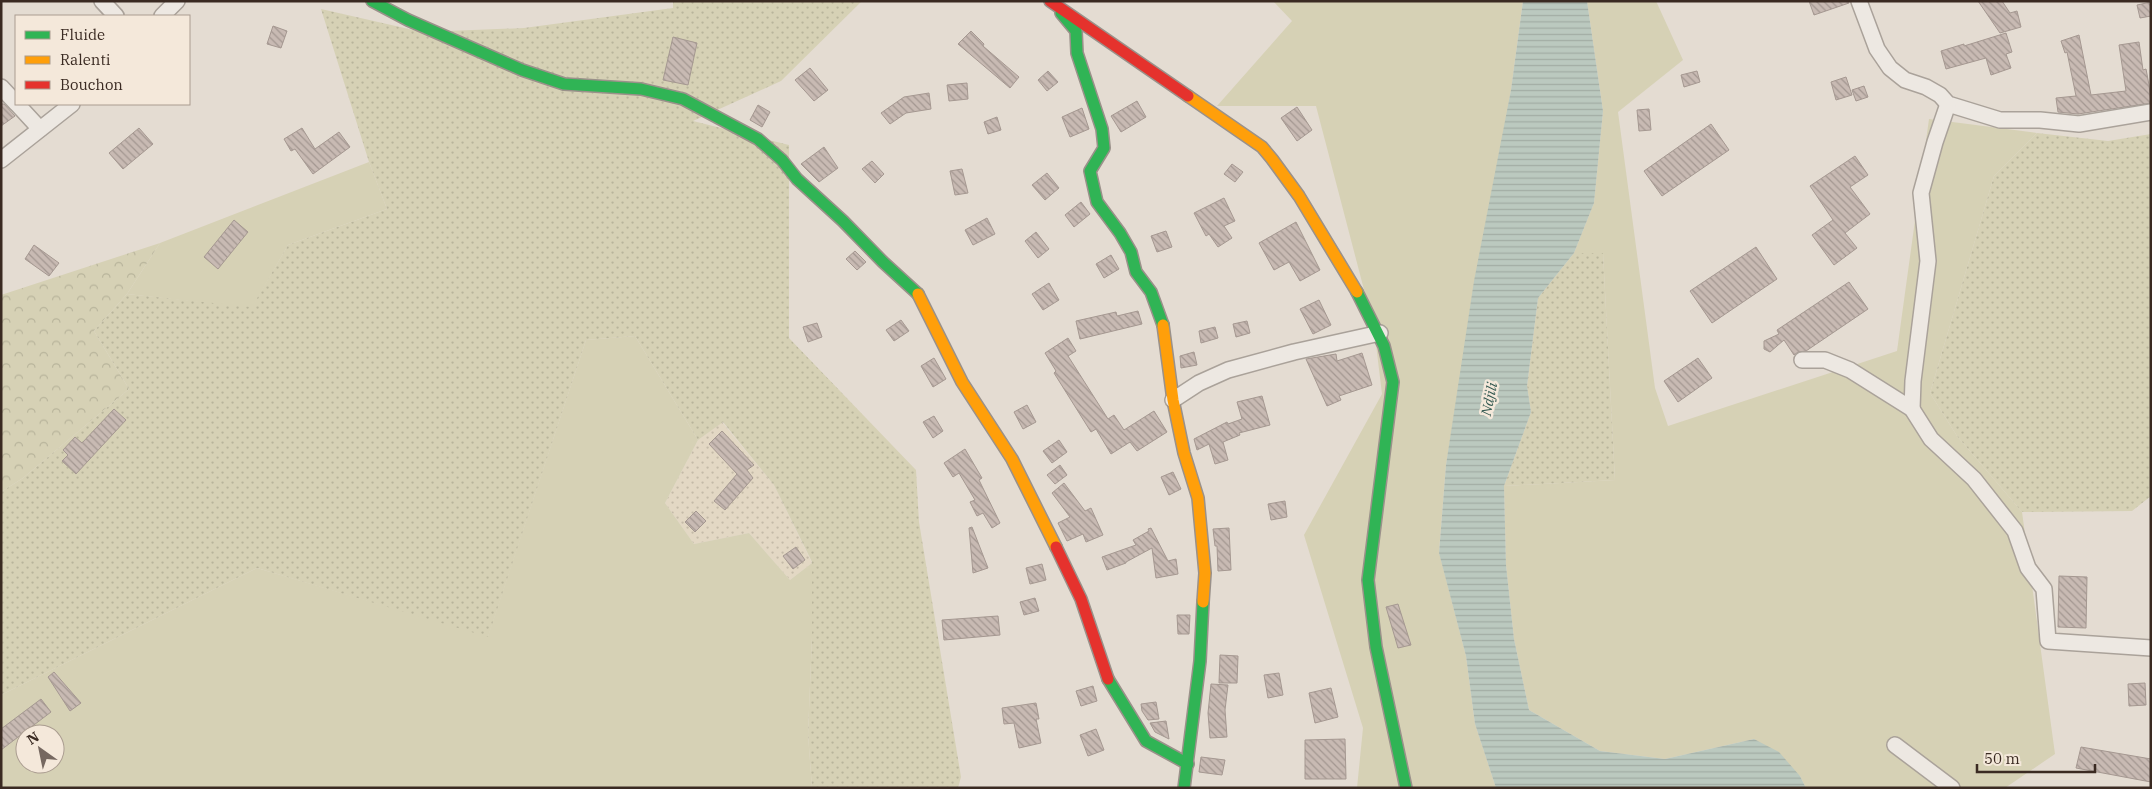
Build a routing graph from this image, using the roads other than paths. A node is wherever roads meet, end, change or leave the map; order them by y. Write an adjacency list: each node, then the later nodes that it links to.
1 (102, 1): 6 (street)
2 (177, 1): 7 (street)
3 (372, 1): 22 (street)
4 (1049, 1): 16 (street); 18 (street)
5 (1859, 1): 10 (street)
6 (115, 15)
7 (163, 15)
8 (1, 86): 9 (street)
9 (15, 101)
10 (1948, 104): 13 (street); 19 (street)
11 (19, 105): 14 (street)
12 (71, 105): 14 (street)
13 (2151, 112)
14 (40, 129): 15 (street)
15 (1, 160)
16 (1380, 333): 18 (street); 24 (street)
17 (1802, 360): 19 (street)
18 (1173, 400): 22 (street)
19 (1912, 409): 20 (street)
20 (2151, 648)
21 (1895, 745): 25 (street)
22 (1188, 764): 23 (street)
23 (1184, 788)
24 (1406, 788)
25 (1952, 788)

